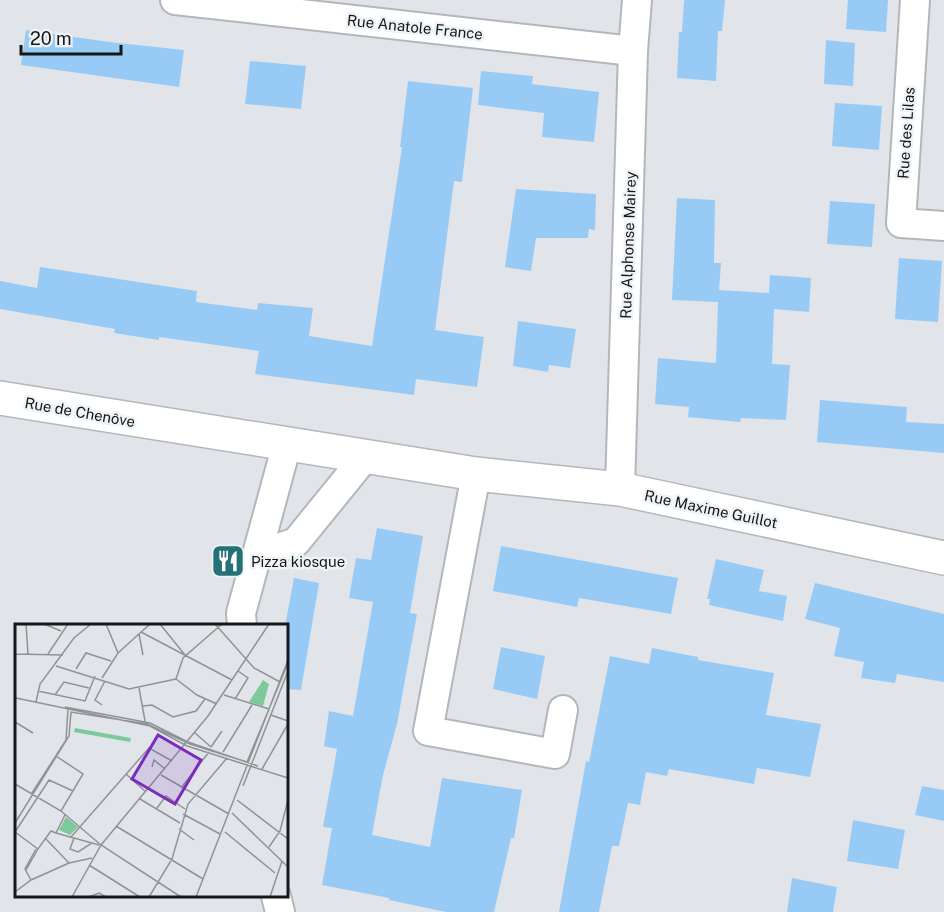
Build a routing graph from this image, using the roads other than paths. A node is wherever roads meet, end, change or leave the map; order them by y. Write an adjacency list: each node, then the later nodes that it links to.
1 (637, 0): 4 (street, Rue Alphonse Mairey)
2 (915, 0): 5 (street, Rue des Lilas)
3 (186, 2): 4 (street, Rue Anatole France)
4 (633, 51): 11 (street, Rue Alphonse Mairey)
5 (944, 226)
6 (0, 398): 7 (street, Rue de Chenôve)
7 (160, 425): 8 (street, Rue Maxime Guillot)
8 (287, 444): 9 (street, Rue Maxime Guillot); 12 (street)
9 (365, 457): 10 (street, Rue Maxime Guillot); 12 (street)
10 (476, 474): 11 (street, Rue Maxime Guillot); 15 (street)
11 (620, 489): 13 (street, Rue Maxime Guillot)
12 (256, 556): 14 (street)
13 (944, 558)
14 (242, 624)
15 (563, 710)
16 (276, 897): 17 (street)
17 (280, 912)

